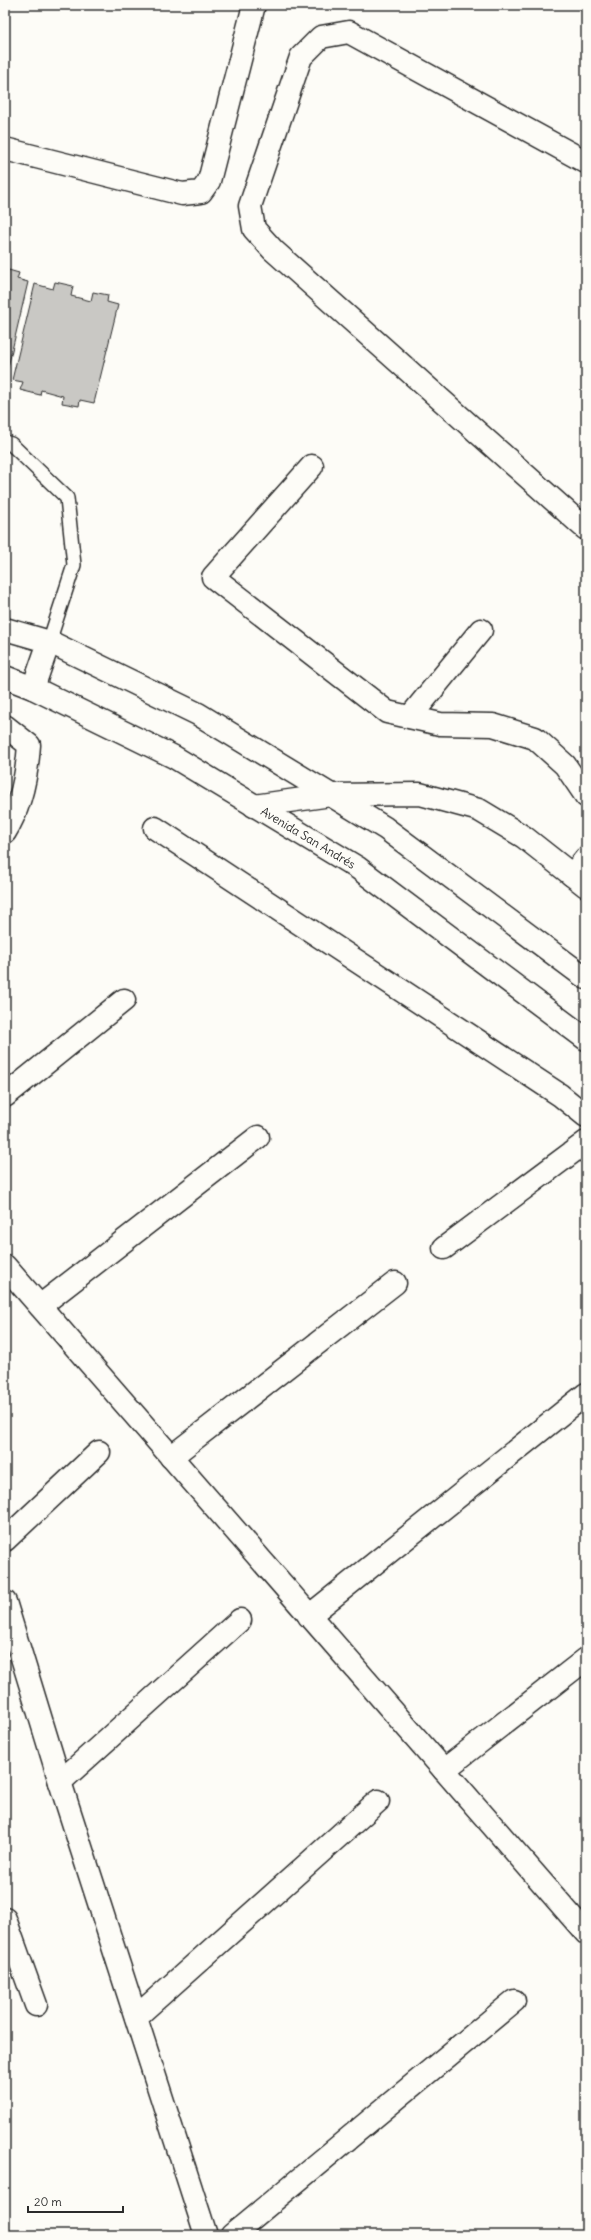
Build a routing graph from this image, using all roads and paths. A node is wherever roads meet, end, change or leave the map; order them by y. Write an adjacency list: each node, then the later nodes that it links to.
1 (254, 5): 2 (street)
2 (5, 149)
3 (586, 162): 6 (street)
4 (5, 442): 9 (lane)
5 (312, 466): 12 (street)
6 (586, 529)
7 (5, 629): 9 (street)
8 (481, 630): 12 (street)
9 (49, 642): 11 (street); 14 (street)
10 (5, 677): 11 (street, Avenida San Andrés)
11 (33, 688): 16 (street, Avenida San Andrés)
12 (410, 717): 15 (street)
13 (5, 726): 18 (street)
14 (331, 795): 16 (street); 20 (street); 21 (street)
15 (586, 796)
16 (254, 806): 23 (street, Avenida San Andrés)
17 (155, 828): 25 (street)
18 (5, 832)
19 (586, 858): 20 (street)
20 (579, 880)
21 (586, 978)
22 (124, 1000): 24 (street)
23 (586, 1039)
24 (5, 1096)
25 (586, 1116)
26 (258, 1137): 31 (street)
27 (586, 1142): 28 (street)
28 (444, 1248)
29 (5, 1266): 31 (street)
30 (395, 1283): 34 (street)
31 (40, 1306): 34 (street)
32 (586, 1394): 37 (street)
33 (99, 1452): 35 (street)
34 (172, 1457): 37 (street)
35 (5, 1540)
36 (5, 1602): 41 (street)
37 (309, 1616): 40 (street)
38 (240, 1620): 41 (street)
39 (586, 1659): 40 (street)
40 (444, 1770): 44 (street)
41 (60, 1782): 47 (street)
42 (378, 1801): 47 (street)
43 (5, 1919): 46 (street)
44 (586, 1933)
45 (514, 2001): 49 (street)
46 (36, 2005)
47 (136, 2017): 48 (street)
48 (206, 2235)
49 (232, 2235)

